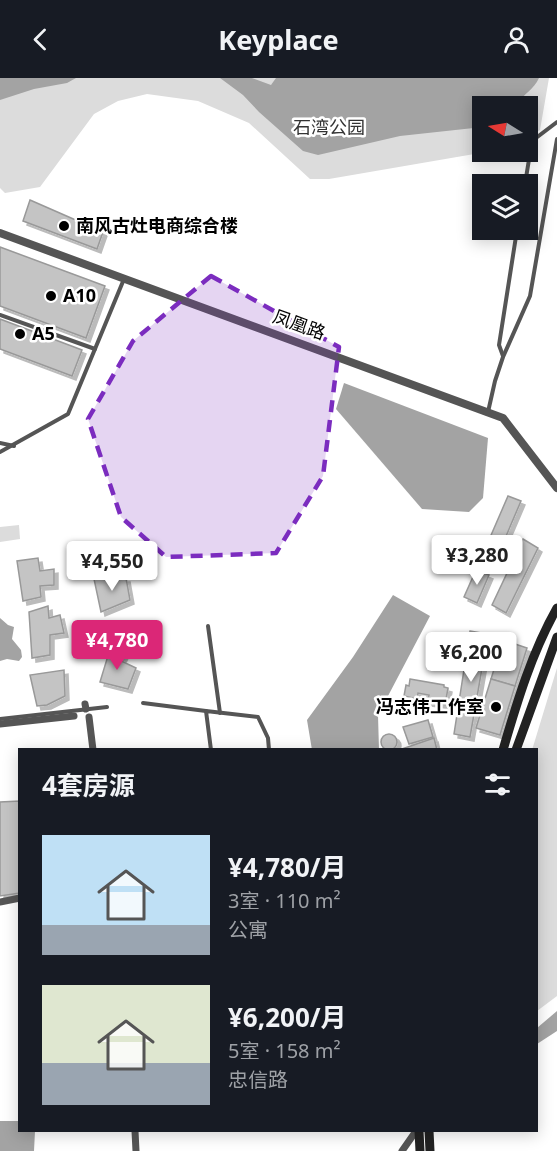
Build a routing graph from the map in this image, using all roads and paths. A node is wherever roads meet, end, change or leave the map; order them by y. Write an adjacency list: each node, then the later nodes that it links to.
1 (557, 122): 3 (lane)
2 (557, 139): 9 (lane)
3 (527, 174)
4 (0, 233): 6 (street, 凤凰路)
5 (515, 240): 9 (lane)
6 (124, 279): 8 (lane); 10 (street, 凤凰路)
7 (0, 315): 8 (lane)
8 (95, 349): 12 (lane)
9 (503, 357): 10 (lane)
10 (488, 412): 14 (street, 凤凰路)
11 (0, 443): 12 (lane)
12 (14, 446): 13 (lane)
13 (0, 452)
14 (557, 488)
15 (557, 608): 29 (main road)
16 (208, 626): 21 (lane)
17 (557, 638): 30 (main road)
18 (143, 703): 20 (lane)
19 (107, 707): 24 (lane)
20 (206, 711): 21 (lane); 27 (lane)
21 (220, 713): 28 (lane)
22 (74, 716): 25 (street)
23 (89, 717): 26 (street)
24 (0, 719)
25 (0, 724)
26 (93, 748)
27 (211, 748)
28 (269, 748)
29 (504, 748)
30 (517, 748)
31 (18, 898): 32 (street)
32 (0, 902)
33 (135, 1132): 37 (street)
34 (417, 1132): 38 (street)
35 (418, 1132): 39 (main road)
36 (429, 1132): 40 (main road)
37 (136, 1151)
38 (402, 1151)
39 (420, 1151)
40 (430, 1151)

